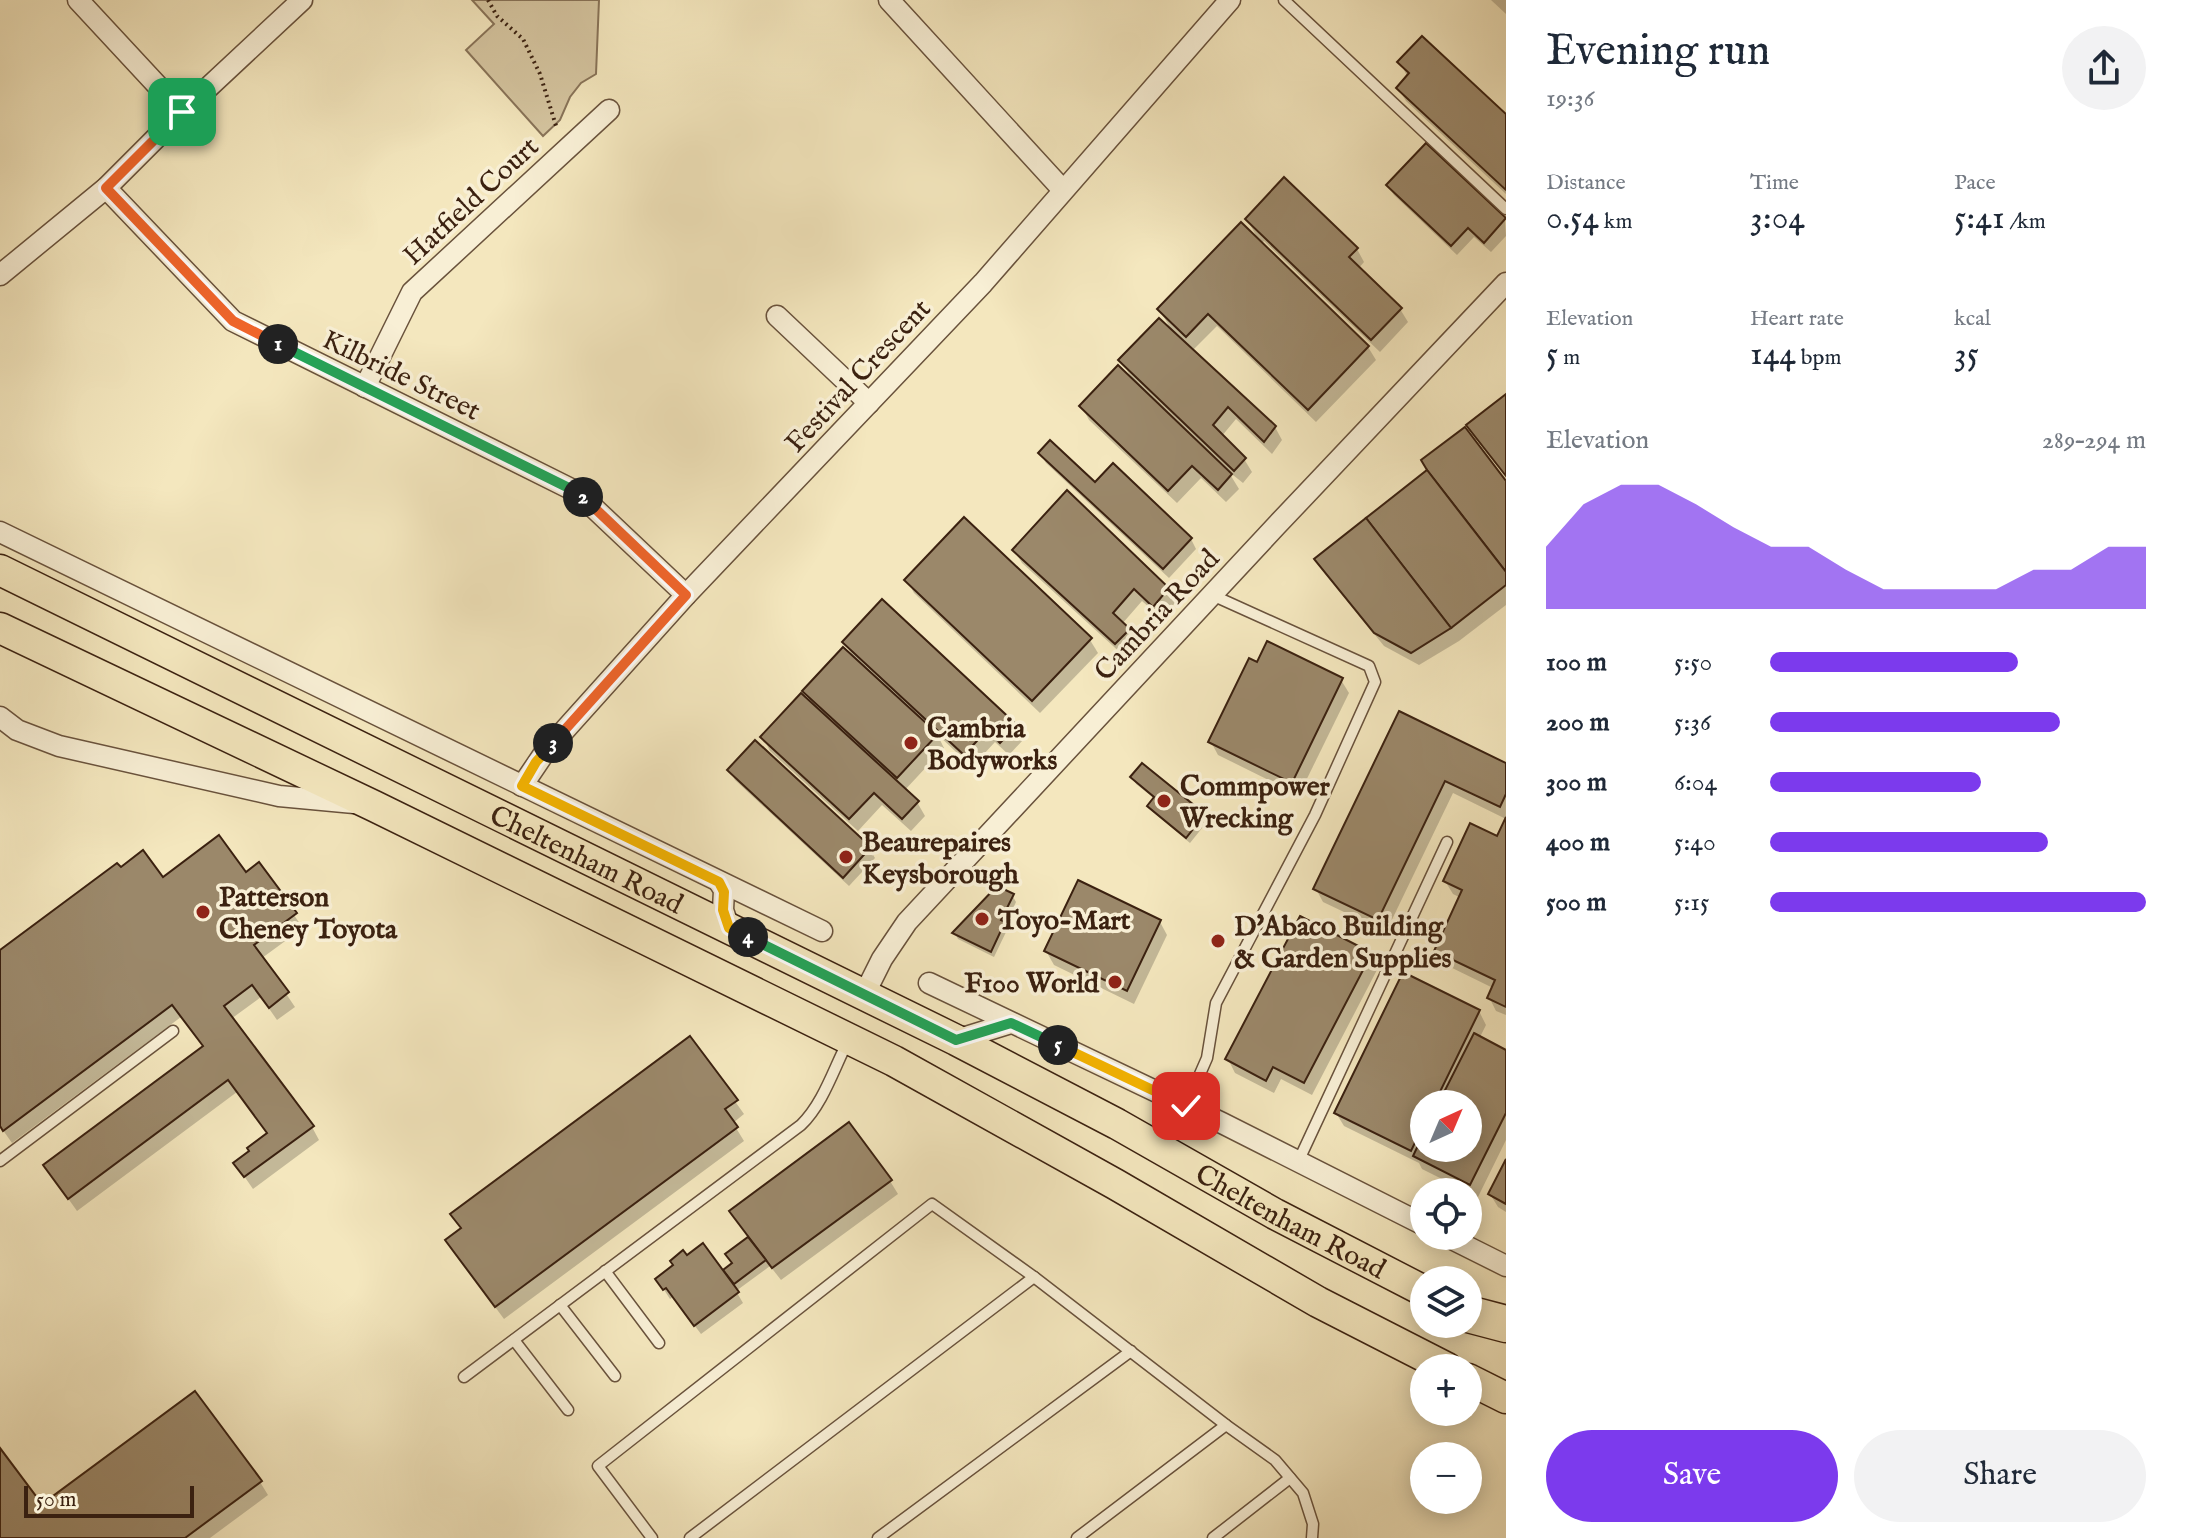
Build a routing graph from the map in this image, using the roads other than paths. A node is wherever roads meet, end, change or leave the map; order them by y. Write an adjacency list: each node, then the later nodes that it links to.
1 (78, 0): 7 (street)
2 (302, 0): 7 (street)
3 (889, 0): 9 (street)
4 (1230, 0): 9 (street, Festival Crescent)
5 (1284, 0): 10 (lane)
6 (609, 110): 14 (street, Hatfield Court)
7 (182, 112): 8 (street)
8 (106, 188): 11 (street); 14 (street, Kilbride Street)
9 (1062, 189): 15 (street, Festival Crescent)
10 (1506, 209)
11 (0, 275)
12 (1506, 283): 19 (street, Cambria Road)
13 (777, 316): 15 (street)
14 (365, 387): 18 (street, Kilbride Street)
15 (869, 403): 18 (street, Festival Crescent)
16 (0, 532): 22 (street, Cheltenham Road)
17 (0, 570): 26 (main road, Cheltenham Road)
18 (686, 595): 22 (street, Festival Crescent)
19 (1212, 595): 29 (street, Cambria Road); 34 (lane)
20 (0, 628): 23 (main road, Cheltenham Road)
21 (2, 723): 23 (street, Cheltenham Road)
22 (522, 786): 25 (street, Cheltenham Road)
23 (374, 806): 32 (main road, Cheltenham Road)
24 (1447, 842): 36 (lane)
25 (719, 882): 26 (street); 27 (street, Cheltenham Road)
26 (729, 928): 29 (main road, Cheltenham Road)
27 (822, 931)
28 (929, 983): 30 (street, Cheltenham Road)
29 (864, 995): 32 (main road); 33 (main road, Cheltenham Road)
30 (1011, 1023): 33 (street); 34 (street, Cheltenham Road)
31 (173, 1031): 35 (lane)
32 (849, 1039): 40 (lane); 51 (main road, Cheltenham Road)
33 (956, 1040): 42 (main road, Cheltenham Road)
34 (1186, 1106): 36 (street, Cheltenham Road)
35 (0, 1161)
36 (1298, 1162): 37 (street, Cheltenham Road)
37 (1410, 1218)
38 (1474, 1250): 39 (street)
39 (1506, 1266)
40 (605, 1271): 43 (lane); 49 (lane)
41 (1034, 1277): 50 (lane); 59 (lane); 60 (lane)
42 (1410, 1284)
43 (560, 1305): 48 (lane); 52 (lane)
44 (1482, 1318): 46 (highway)
45 (1482, 1321): 47 (main road)
46 (1506, 1324)
47 (1506, 1334)
48 (514, 1340): 53 (lane); 56 (lane)
49 (659, 1343)
50 (1131, 1351): 57 (lane); 61 (lane)
51 (1420, 1354)
52 (615, 1376)
53 (464, 1377)
54 (1482, 1386): 55 (main road)
55 (1506, 1398)
56 (568, 1410)
57 (1226, 1425): 58 (lane); 62 (lane)
58 (1290, 1478): 63 (lane); 64 (lane)
59 (652, 1538)
60 (690, 1538)
61 (878, 1538)
62 (1077, 1538)
63 (1213, 1538)
64 (1312, 1538)

